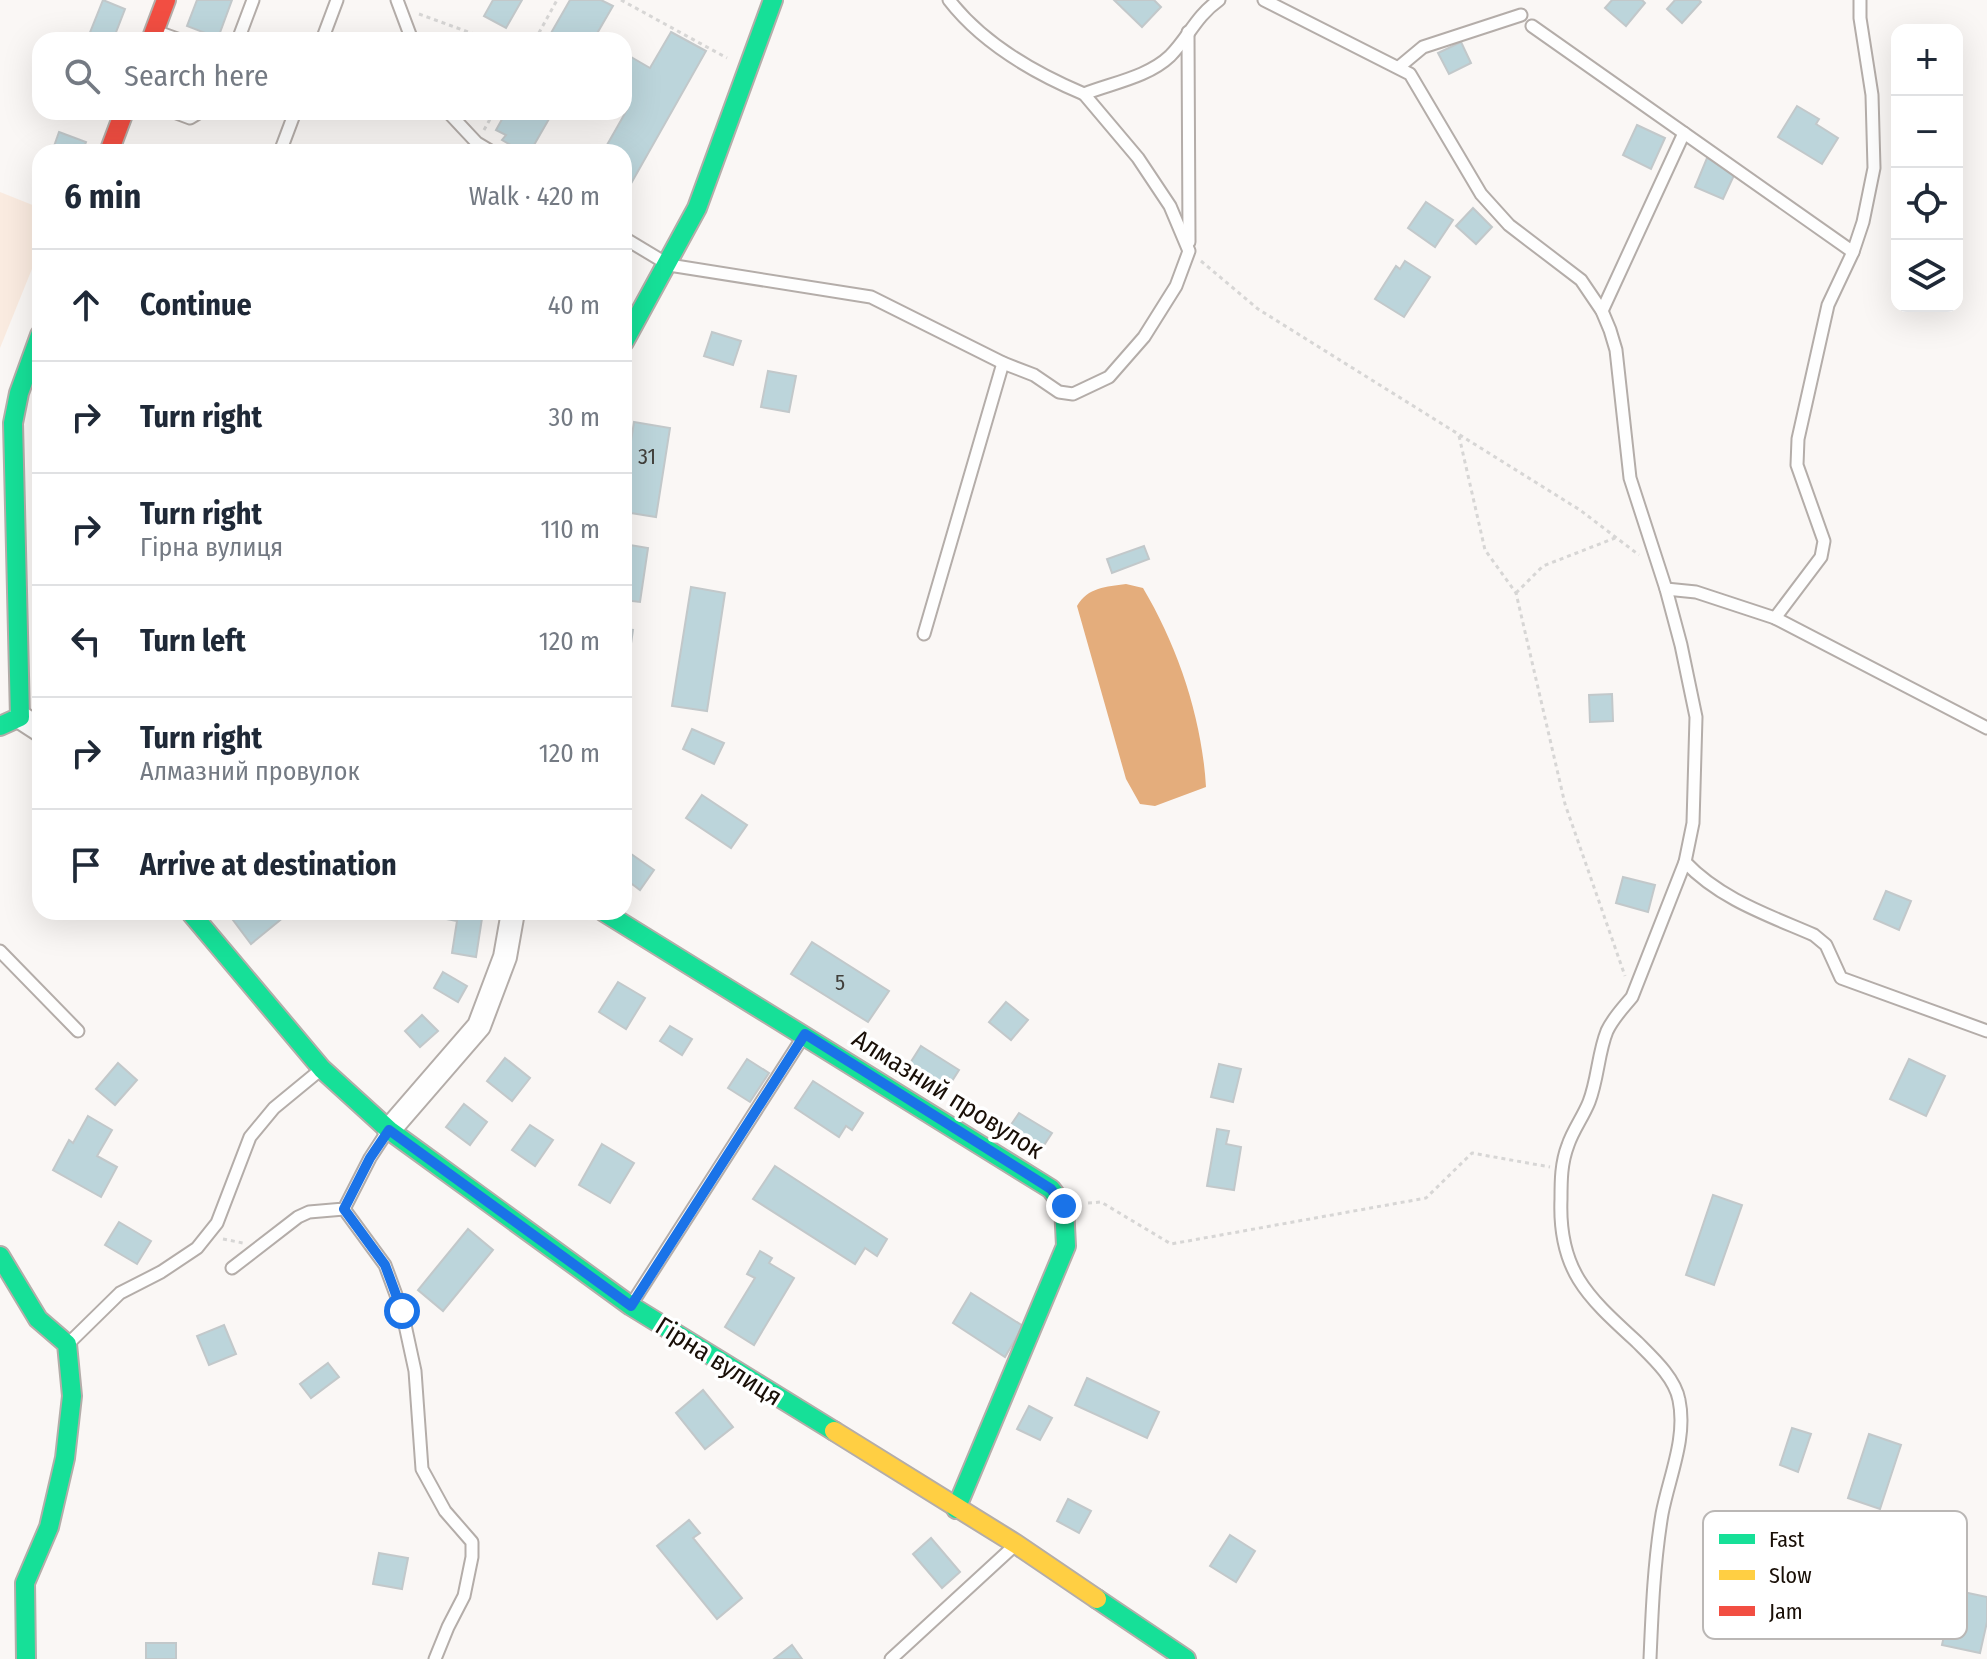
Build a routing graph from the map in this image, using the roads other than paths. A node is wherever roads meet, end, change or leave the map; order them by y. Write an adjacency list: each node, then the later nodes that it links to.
1 (166, 0): 13 (street)
2 (253, 0): 14 (lane)
3 (337, 0): 15 (lane)
4 (773, 0): 29 (street)
5 (949, 0): 18 (lane)
6 (1219, 0): 12 (lane)
7 (1264, 0): 17 (lane)
8 (1860, 0): 28 (lane)
9 (398, 4): 16 (lane)
10 (1521, 15): 17 (lane)
11 (1532, 26): 22 (lane)
12 (1188, 31): 18 (lane); 27 (lane)
13 (154, 32)
14 (241, 32)
15 (325, 32)
16 (409, 32)
17 (1399, 67): 30 (lane)
18 (1084, 94): 27 (lane)
19 (121, 120): 23 (street)
20 (292, 120): 24 (lane)
21 (455, 120): 25 (lane)
22 (1684, 133): 28 (lane); 30 (lane)
23 (112, 144)
24 (283, 144)
25 (479, 144)
26 (632, 243): 29 (lane)
27 (1189, 251): 33 (lane)
28 (1853, 252): 35 (lane)
29 (669, 265): 31 (street); 33 (lane)
30 (1602, 311): 34 (lane)
31 (632, 325)
32 (32, 357): 37 (street)
33 (1003, 363): 36 (lane)
34 (1666, 589): 35 (lane); 40 (lane)
35 (1775, 618): 39 (lane)
36 (924, 634)
37 (10, 722): 38 (street)
38 (32, 728)
39 (1987, 728)
40 (1685, 862): 46 (lane); 61 (lane)
41 (197, 920): 48 (street, Гірна вулиця)
42 (512, 920): 49 (street)
43 (617, 920): 47 (street, Алмазний провулок)
44 (0, 951): 45 (lane)
45 (78, 1031)
46 (1987, 1031)
47 (805, 1034): 53 (lane); 55 (street, Алмазний провулок)
48 (322, 1069): 49 (street, Гірна вулиця); 54 (lane)
49 (389, 1130): 50 (lane); 53 (street, Гірна вулиця)
50 (344, 1209): 52 (lane); 58 (lane)
51 (0, 1256): 54 (street)
52 (232, 1268)
53 (631, 1306): 55 (street, Гірна вулиця)
54 (67, 1344): 57 (street)
55 (956, 1509): 56 (street, Гірна вулиця)
56 (1016, 1544): 59 (lane); 60 (street, Гірна вулиця)
57 (26, 1659)
58 (435, 1659)
59 (891, 1659)
60 (1186, 1659)
61 (1650, 1659)

